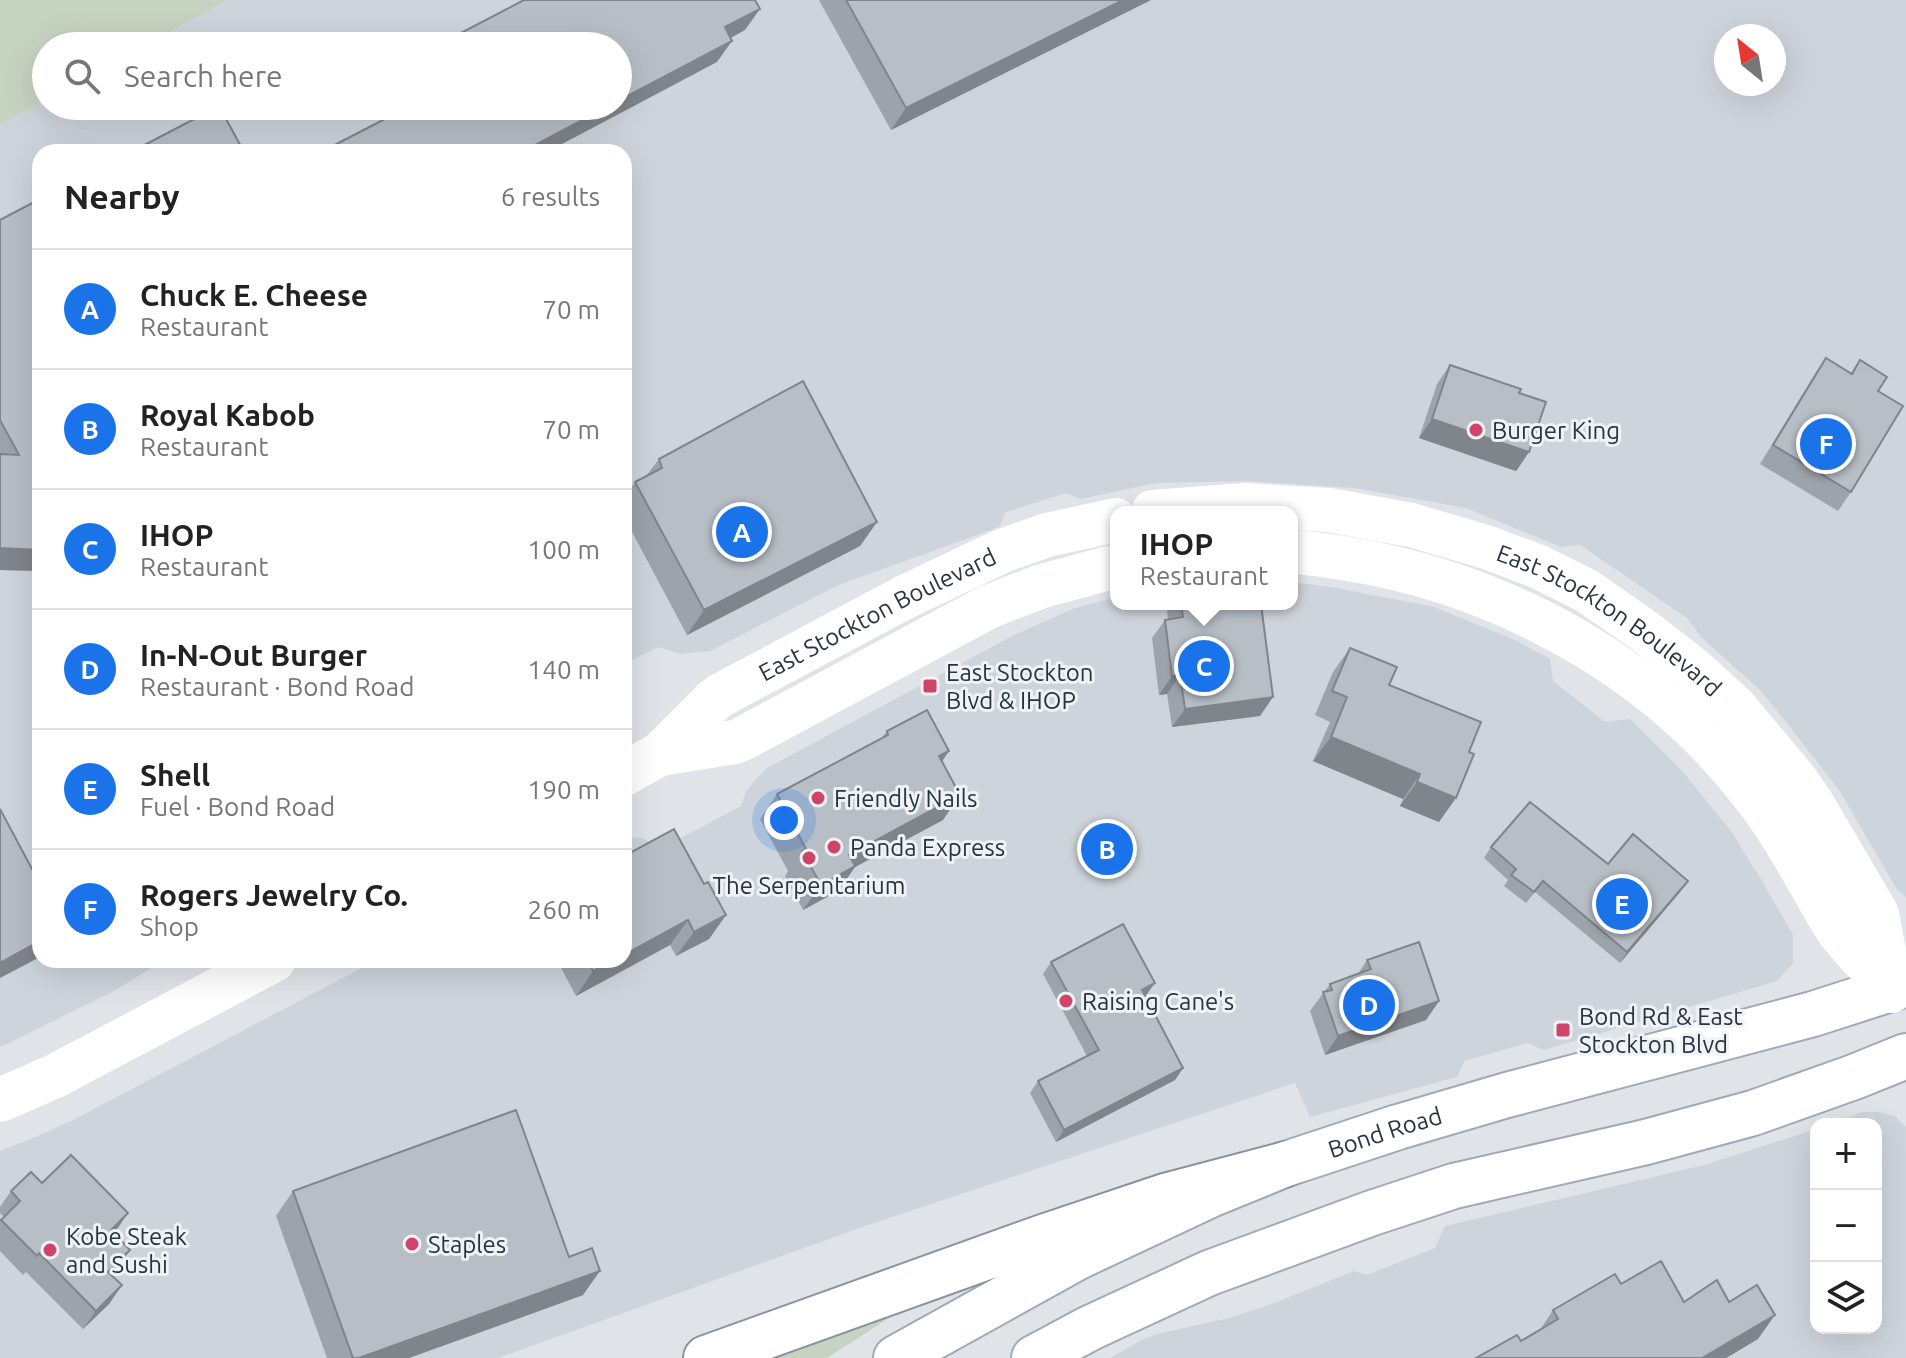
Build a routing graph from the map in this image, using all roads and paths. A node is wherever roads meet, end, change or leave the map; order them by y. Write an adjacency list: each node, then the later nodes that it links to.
1 (1232, 506): 2 (main road, East Stockton Boulevard)
2 (1262, 506)
3 (1298, 508): 7 (main road, East Stockton Boulevard)
4 (1110, 521): 8 (main road, East Stockton Boulevard)
5 (1299, 552): 7 (main road); 10 (main road, East Stockton Boulevard)
6 (1110, 568): 8 (main road, East Stockton Boulevard)
7 (1542, 568): 10 (main road, East Stockton Boulevard)
8 (642, 764)
9 (259, 968): 12 (main road)
10 (1901, 996): 13 (main road, Bond Road)
11 (1906, 1056): 16 (main road)
12 (0, 1100)
13 (1286, 1164): 14 (main road); 15 (main road, Bond Road)
14 (706, 1358)
15 (896, 1358)
16 (1034, 1358)

